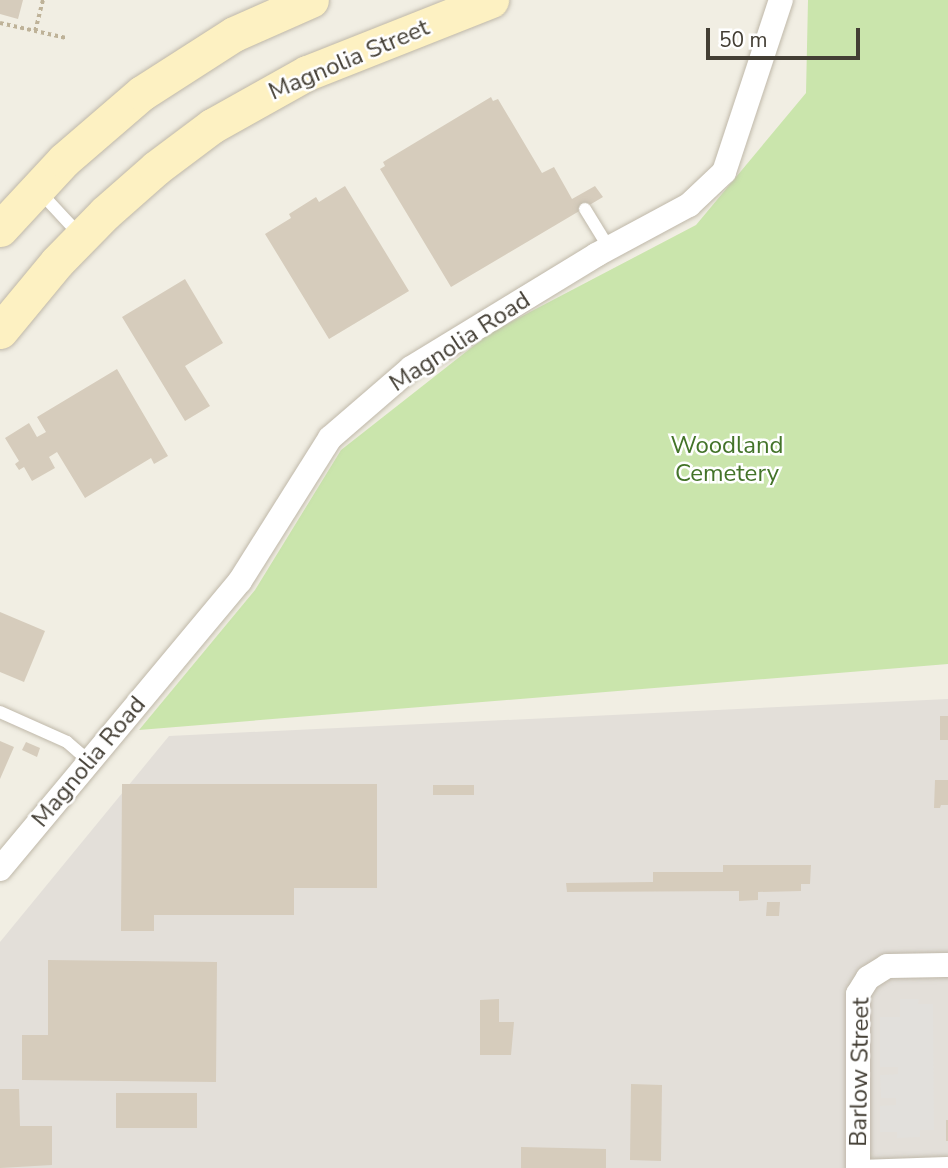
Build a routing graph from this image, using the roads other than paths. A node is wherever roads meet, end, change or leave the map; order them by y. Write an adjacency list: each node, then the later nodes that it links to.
1 (311, 0): 5 (main road)
2 (491, 0): 4 (main road, Magnolia Street)
3 (781, 0): 9 (street, Magnolia Road)
4 (437, 10): 8 (main road, Magnolia Street)
5 (36, 188): 7 (main road); 8 (lane)
6 (585, 209): 9 (lane)
7 (0, 229)
8 (81, 237): 10 (main road, Magnolia Street)
9 (609, 248): 12 (street, Magnolia Road)
10 (0, 331)
11 (0, 712): 12 (lane)
12 (89, 761): 13 (street, Magnolia Road)
13 (0, 869)
14 (948, 965): 16 (street, Barlow Street)
15 (948, 1163): 16 (lane)
16 (858, 1167)

